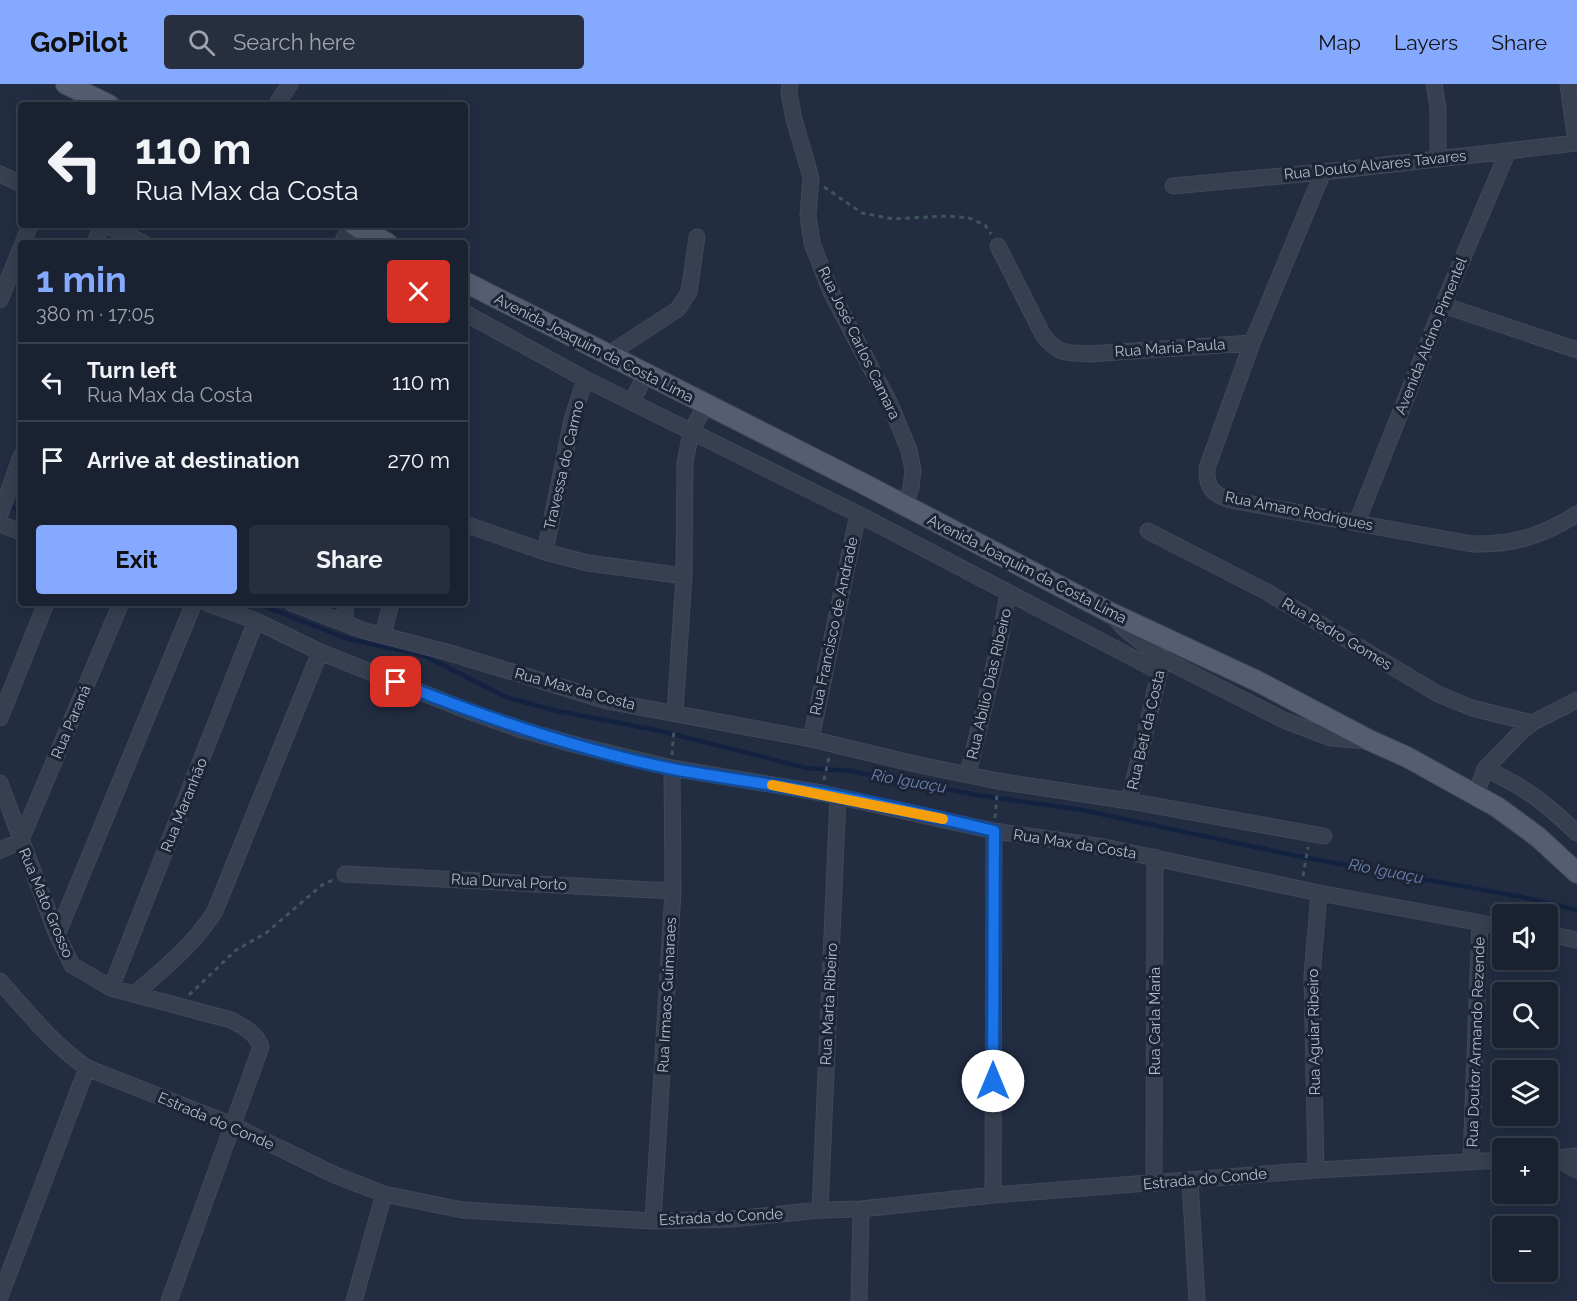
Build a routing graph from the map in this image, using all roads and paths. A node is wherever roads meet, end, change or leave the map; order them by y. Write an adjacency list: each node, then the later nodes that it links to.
1 (66, 84): 6 (main road)
2 (290, 84): 7 (street)
3 (790, 84): 13 (street)
4 (1434, 84): 10 (street)
5 (1568, 84): 8 (street)
6 (103, 102)
7 (278, 102)
8 (1576, 143): 9 (street, Rua Douto Alvares Tavares)
9 (1508, 151): 10 (street, Rua Douto Alvares Tavares); 25 (street, Avenida Alcino Pimentel)
10 (1438, 158): 11 (street, Rua Douto Alvares Tavares)
11 (1323, 172): 15 (street, Rua Douto Alvares Tavares); 27 (street, Rua Amaro Rodrigues)
12 (0, 174): 14 (street)
13 (811, 178): 21 (path); 37 (street, Rua José Carlos Camara)
14 (18, 183)
15 (1173, 186)
16 (110, 228): 19 (street)
17 (360, 228): 20 (main road)
18 (698, 237): 29 (street)
19 (136, 240)
20 (382, 240)
21 (998, 246): 27 (street, Rua Maria Paula)
22 (18, 255): 24 (street)
23 (468, 284): 29 (main road, Avenida Joaquim da Costa Lima)
24 (0, 300)
25 (1443, 305): 28 (street); 41 (street, Avenida Alcino Pimentel)
26 (468, 315): 31 (street)
27 (1252, 343): 41 (street, Rua Amaro Rodrigues)
28 (1577, 350)
29 (609, 354): 30 (main road, Avenida Joaquim da Costa Lima)
30 (646, 373): 32 (street); 33 (main road, Avenida Joaquim da Costa Lima)
31 (585, 379): 32 (street); 46 (street, Travessa do Carmo)
32 (632, 402): 34 (street)
33 (706, 404): 34 (street); 37 (main road, Avenida Joaquim da Costa Lima)
34 (691, 432): 38 (street); 47 (street)
35 (18, 465): 36 (street)
36 (10, 488): 40 (street)
37 (904, 506): 56 (main road, Avenida Joaquim da Costa Lima)
38 (858, 514): 48 (street); 66 (street, Rua Francisco de Andrade)
39 (1577, 514): 41 (street, Rua Amaro Rodrigues)
40 (0, 515)
41 (1357, 522)
42 (0, 524): 44 (street)
43 (468, 525): 46 (street)
44 (18, 531)
45 (1148, 531): 65 (street, Rua Pedro Gomes)
46 (545, 552): 47 (street)
47 (684, 576): 63 (street)
48 (1008, 593): 61 (street); 71 (street, Rua Abilio Dias Ribeiro)
49 (45, 606): 64 (street)
50 (121, 606): 81 (street, Rua Paraná)
51 (193, 606): 92 (street)
52 (215, 606): 57 (street, Rua Max da Costa)
53 (300, 606): 58 (street, Rua Max da Costa)
54 (346, 606): 58 (street)
55 (390, 606): 59 (street)
56 (1111, 613): 61 (street); 67 (main road, Avenida Joaquim da Costa Lima)
57 (256, 621): 60 (street, Rua Max da Costa); 96 (street, Rua Maranhão)
58 (344, 623): 59 (street, Rua Max da Costa)
59 (383, 634): 63 (street, Rua Max da Costa)
60 (320, 652): 69 (street, Rua Max da Costa); 97 (street)
61 (1161, 665): 67 (street); 77 (street, Rua Beti da Costa)
62 (1577, 700): 65 (street)
63 (674, 716): 66 (street, Rua Max da Costa); 69 (path)
64 (0, 718)
65 (1532, 723): 70 (street)
66 (811, 739): 71 (street, Rua Max da Costa)
67 (1371, 741): 75 (main road, Avenida Joaquim da Costa Lima)
68 (830, 751): 73 (path)
69 (672, 765): 76 (street, Rua Max da Costa); 88 (street, Rua Irmaos Guimaraes)
70 (1485, 769): 75 (street); 79 (street)
71 (968, 774): 77 (street, Rua Max da Costa)
72 (0, 783): 81 (street, Rua Mato Grosso)
73 (823, 786)
74 (998, 788): 78 (path)
75 (1476, 794): 85 (main road, Avenida Joaquim da Costa Lima)
76 (838, 797): 78 (street, Rua Max da Costa); 113 (street, Rua Marta Ribeiro)
77 (1129, 801): 80 (street, Rua Max da Costa)
78 (995, 827): 84 (street, Rua Max da Costa); 111 (street)
79 (1577, 833)
80 (1324, 836)
81 (20, 842): 83 (street); 92 (street, Rua Mato Grosso)
82 (1309, 842): 87 (path)
83 (0, 850)
84 (1155, 857): 89 (street, Rua Max da Costa); 109 (street, Rua Carla Maria)
85 (1577, 873)
86 (345, 874): 88 (street, Rua Durval Porto); 98 (path)
87 (1302, 878)
88 (673, 891): 114 (street, Rua Irmaos Guimaraes)
89 (1319, 893): 90 (street, Rua Max da Costa); 106 (street, Rua Aguiar Ribeiro)
90 (1480, 923): 91 (street, Rua Max da Costa); 103 (street, Rua Doutor Armando Rezende)
91 (1492, 925)
92 (57, 935): 96 (street, Rua Mato Grosso)
93 (1558, 936): 94 (street)
94 (1577, 940)
95 (0, 981): 99 (street, Estrada do Conde)
96 (111, 988): 97 (street, Rua Mato Grosso)
97 (135, 994): 98 (street, Rua Mato Grosso)
98 (180, 1005): 100 (street, Rua Mato Grosso)
99 (87, 1068): 100 (street, Estrada do Conde); 115 (street)
100 (232, 1125): 110 (street, Estrada do Conde); 116 (street)
101 (1577, 1156): 102 (street)
102 (1558, 1158)
103 (1471, 1160): 104 (street, Estrada do Conde); 106 (street, Estrada do Conde)
104 (1492, 1160)
105 (1558, 1162): 107 (street)
106 (1316, 1170): 108 (street, Estrada do Conde)
107 (1577, 1170)
108 (1190, 1181): 109 (street, Estrada do Conde); 119 (street)
109 (1154, 1184): 111 (street, Estrada do Conde)
110 (384, 1194): 114 (street, Estrada do Conde); 117 (street)
111 (993, 1195): 112 (street, Estrada do Conde)
112 (861, 1209): 113 (street, Estrada do Conde); 118 (street)
113 (820, 1210): 114 (street, Estrada do Conde)
114 (653, 1221)
115 (0, 1297)
116 (169, 1301)
117 (354, 1301)
118 (859, 1301)
119 (1197, 1301)

